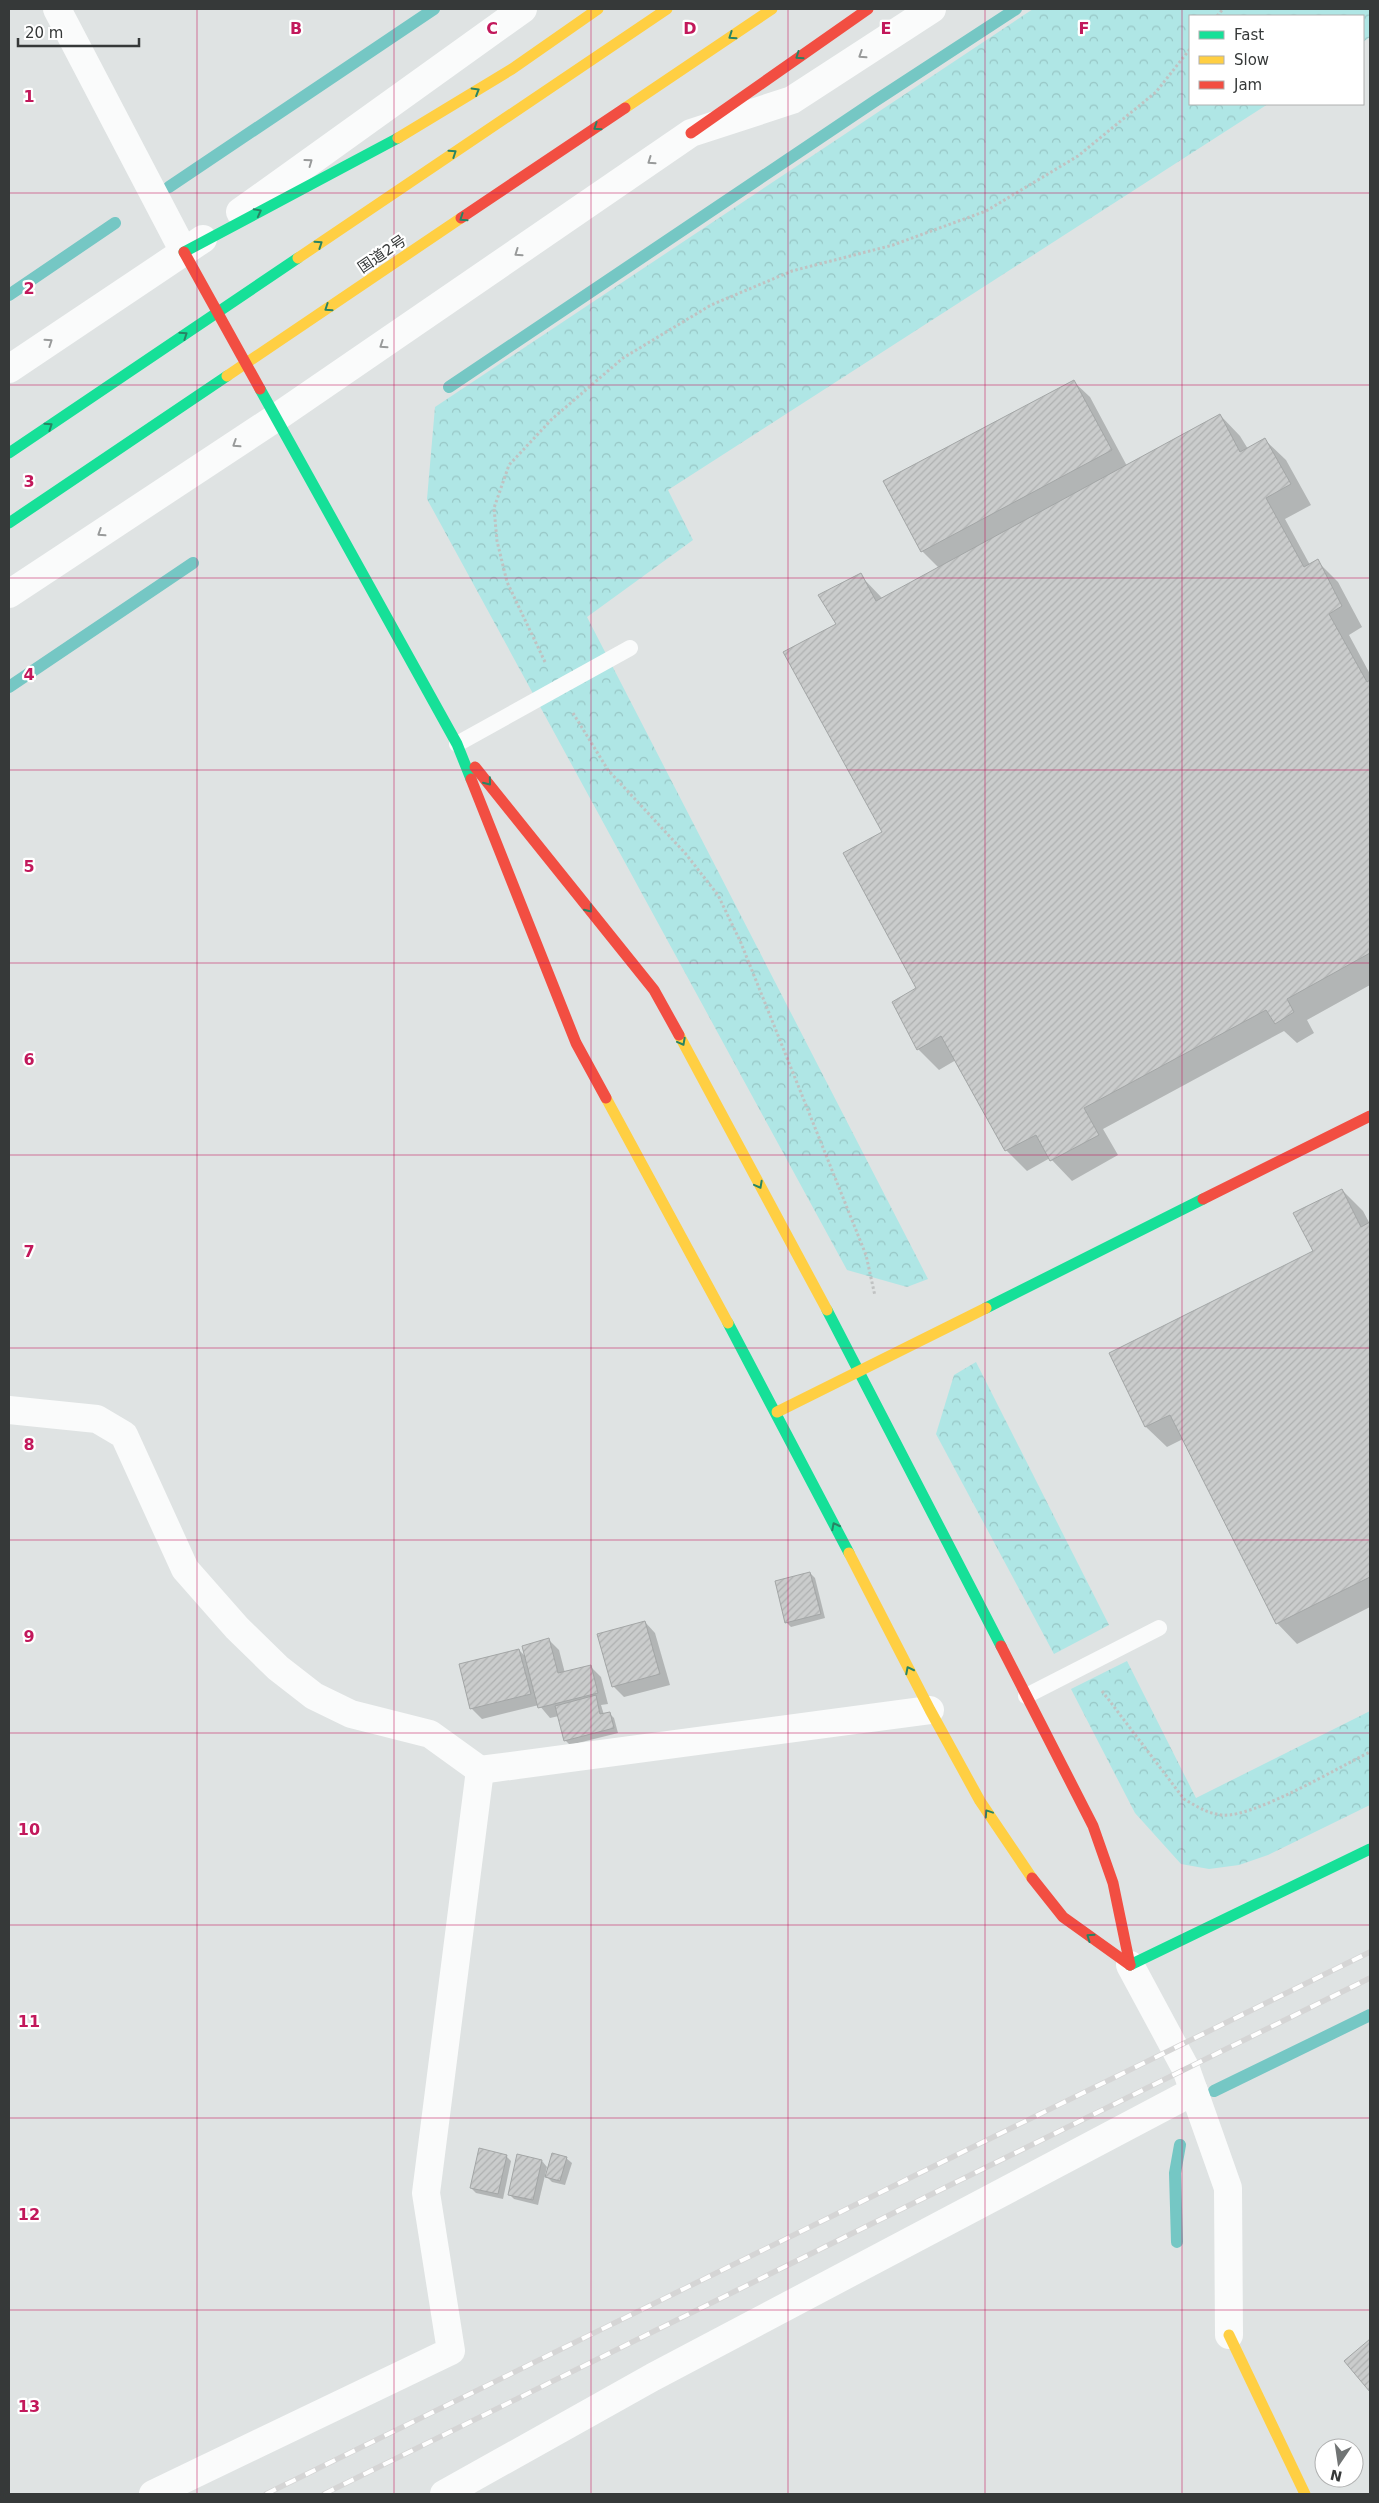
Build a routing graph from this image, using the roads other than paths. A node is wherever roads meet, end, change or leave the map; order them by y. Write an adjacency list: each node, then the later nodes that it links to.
1 (57, 9): 9 (street)
2 (523, 9): 9 (street, one-way to 2)
3 (598, 9): 9 (main road, one-way to 3)
4 (667, 9): 12 (main road, one-way to 4)
5 (772, 9): 13 (main road, 国道2号, one-way to 13)
6 (868, 9): 8 (main road, one-way to 8)
7 (932, 9): 8 (street, one-way to 8)
8 (691, 133): 11 (street, one-way to 11)
9 (184, 252): 10 (street, one-way to 9); 11 (main road)
10 (9, 369)
11 (277, 417): 14 (street, one-way to 14); 16 (main road)
12 (9, 453)
13 (9, 524)
14 (9, 594)
15 (630, 648): 16 (lane)
16 (457, 744): 18 (main road, one-way to 18); 20 (main road)
17 (1370, 1116): 18 (main road)
18 (860, 1371): 20 (main road); 22 (main road)
19 (9, 1410): 24 (street)
20 (777, 1412): 23 (main road, one-way to 20)
21 (1158, 1628): 22 (lane)
22 (1026, 1696): 26 (main road)
23 (930, 1710): 24 (street); 26 (main road, one-way to 23)
24 (480, 1770): 29 (street)
25 (1370, 1849): 26 (main road)
26 (1130, 1965): 27 (street)
27 (1194, 2091): 28 (street); 30 (street)
28 (1229, 2335): 31 (main road)
29 (153, 2494)
30 (444, 2494)
31 (1305, 2494)

